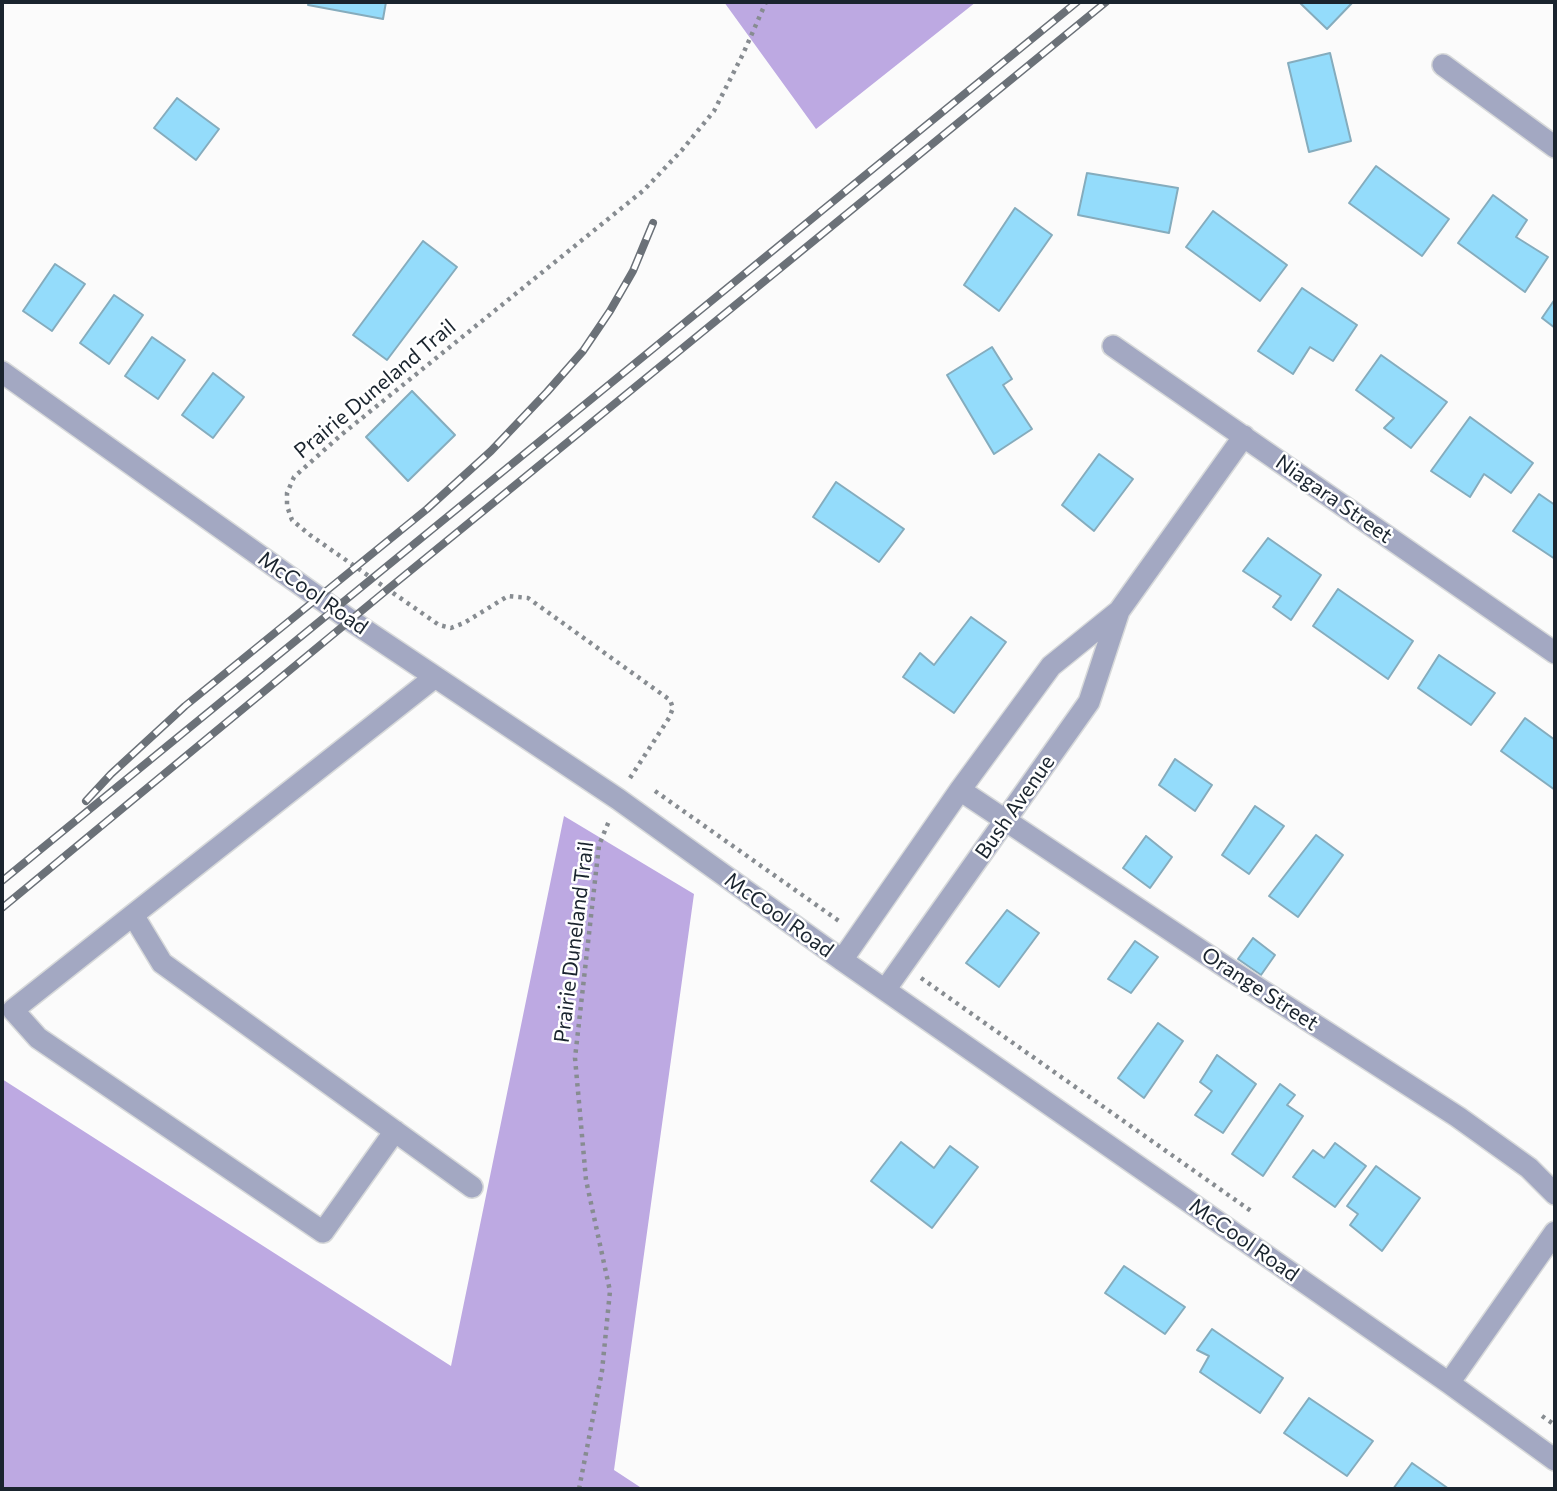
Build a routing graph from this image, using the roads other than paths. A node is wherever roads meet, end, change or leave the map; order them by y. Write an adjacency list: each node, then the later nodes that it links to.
1 (1443, 65): 2 (street)
2 (1555, 147)
3 (1113, 346): 5 (street, Niagara Street)
4 (2, 372): 8 (street, McCool Road)
5 (1244, 436): 6 (street, Bush Avenue); 7 (street, Niagara Street)
6 (1119, 611): 9 (street, Bush Avenue); 10 (street, Bush Avenue)
7 (1555, 653)
8 (435, 677): 11 (street); 12 (street, McCool Road)
9 (960, 790): 10 (street, Orange Street); 12 (street, Bush Avenue)
10 (1006, 820): 13 (street, Bush Avenue); 16 (street, Orange Street)
11 (133, 915): 14 (street); 14 (street)
12 (842, 960): 13 (street, McCool Road)
13 (885, 990): 18 (street, McCool Road)
14 (395, 1132): 15 (street)
15 (472, 1187)
16 (1555, 1194)
17 (1555, 1232): 18 (street)
18 (1449, 1383): 19 (street, McCool Road)
19 (1555, 1460)

